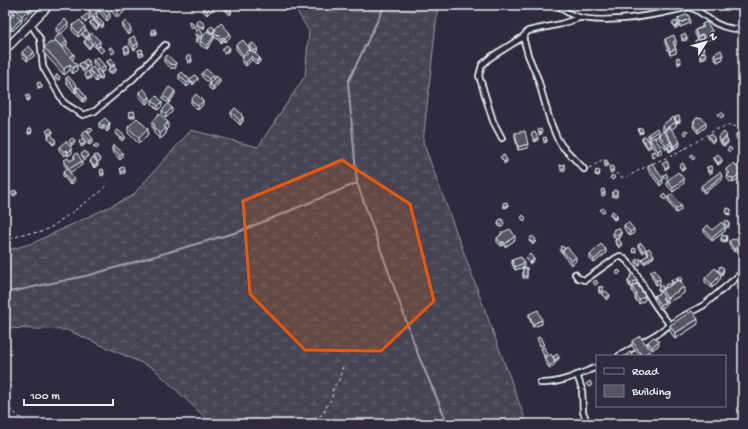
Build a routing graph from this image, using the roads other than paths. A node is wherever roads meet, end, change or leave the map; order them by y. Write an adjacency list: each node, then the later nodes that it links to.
1 (50, 5): 4 (main road)
2 (559, 5): 3 (street)
3 (579, 18): 5 (street); 6 (street)
4 (31, 24): 7 (street); 8 (main road)
5 (743, 29)
6 (522, 37): 9 (street); 10 (street)
7 (165, 45)
8 (5, 50)
9 (502, 138)
10 (584, 169)
11 (743, 272): 13 (street)
12 (575, 274): 13 (street)
13 (670, 325): 14 (street)
14 (621, 355)
15 (596, 367): 16 (street)
16 (577, 375): 17 (street); 18 (street)
17 (540, 383)
18 (588, 424)

